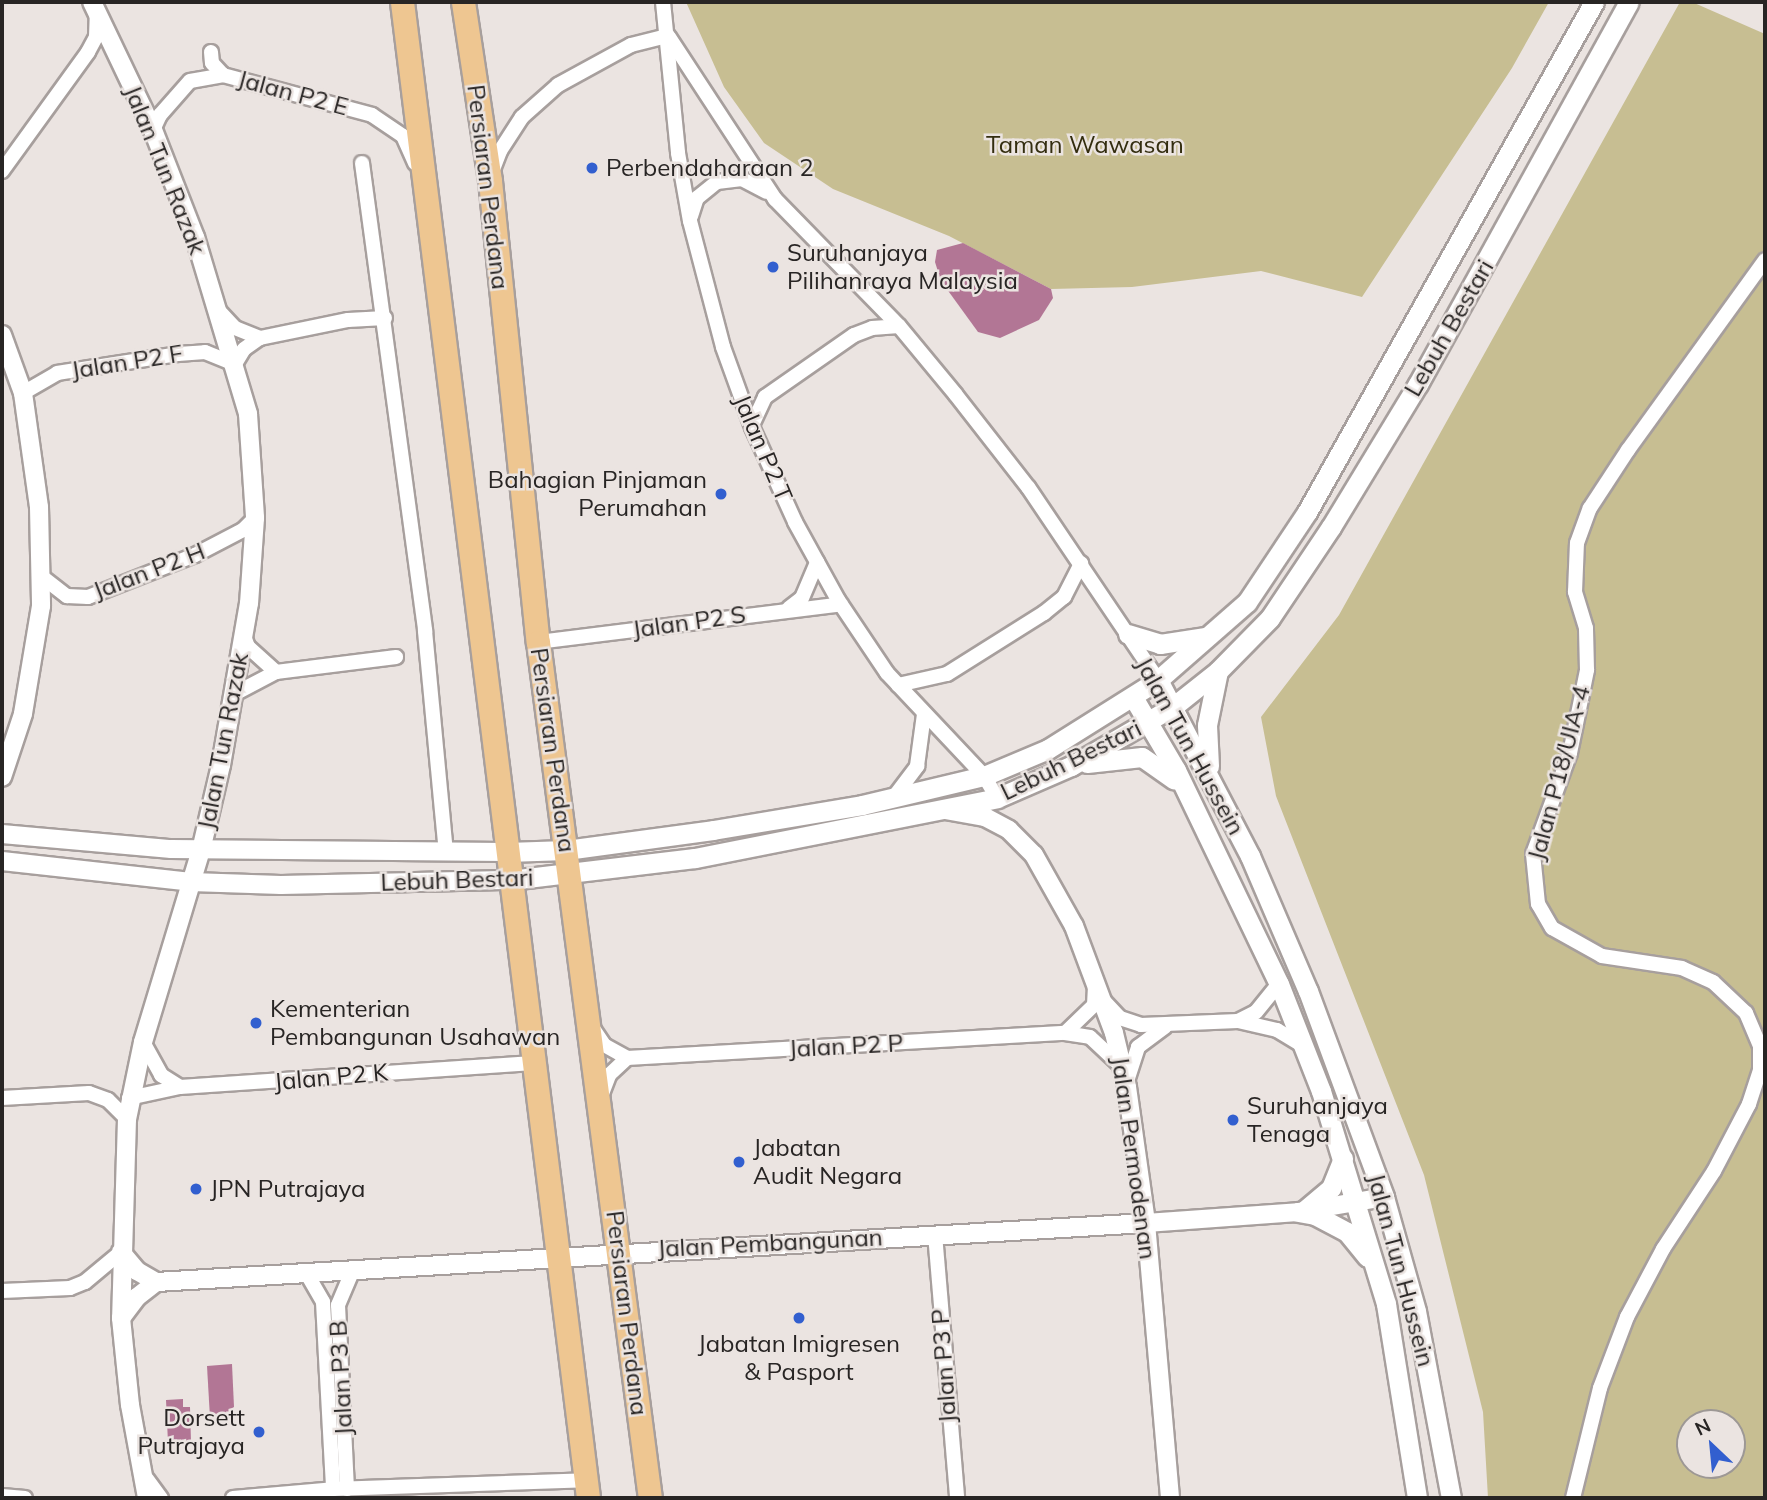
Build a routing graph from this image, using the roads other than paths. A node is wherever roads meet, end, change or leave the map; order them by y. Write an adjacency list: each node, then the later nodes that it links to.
1 (402, 2): 13 (main road)
2 (463, 2): 14 (main road, Persiaran Perdana)
3 (663, 2): 7 (street, Jalan P2 T)
4 (1594, 2): 33 (main road, Lebuh Bestari)
5 (1629, 4): 37 (main road, Lebuh Bestari)
6 (94, 5): 10 (street, Jalan Tun Razak); 12 (street)
7 (668, 36): 14 (street); 15 (street, Jalan Tun Hussein); 16 (street, Jalan P2 T)
8 (211, 52): 9 (street)
9 (223, 75): 10 (street, Jalan P2 E); 13 (street, Jalan P2 E)
10 (153, 130): 18 (street, Jalan Tun Razak)
11 (362, 163): 19 (street)
12 (2, 171)
13 (422, 181): 58 (main road)
14 (489, 181): 35 (main road, Persiaran Perdana)
15 (775, 199): 16 (street); 20 (street, Jalan Tun Hussein)
16 (691, 221): 25 (street, Jalan P2 T)
17 (1765, 260): 108 (street, Jalan P18/UIA-4)
18 (217, 309): 22 (street); 23 (street, Jalan Tun Razak)
19 (385, 318): 22 (street); 57 (street)
20 (900, 326): 25 (street); 28 (street, Jalan Tun Hussein)
21 (2, 335): 24 (street)
22 (260, 338): 23 (street)
23 (235, 364): 24 (street, Jalan P2 F); 26 (street, Jalan Tun Razak)
24 (23, 393): 29 (street)
25 (752, 427): 27 (street, Jalan P2 T)
26 (255, 518): 29 (street, Jalan P2 H); 34 (street, Jalan Tun Razak)
27 (817, 562): 30 (street, Jalan P2 T); 31 (street)
28 (1081, 563): 32 (street, Jalan Tun Hussein); 40 (street)
29 (41, 576): 49 (street)
30 (841, 604): 31 (street, Jalan P2 S); 40 (street, Jalan P2 T)
31 (789, 608): 35 (street, Jalan P2 S)
32 (1128, 634): 33 (main road); 39 (street, Jalan Tun Hussein)
33 (1211, 635): 39 (main road, Lebuh Bestari)
34 (244, 636): 38 (street); 41 (street, Jalan Tun Razak)
35 (538, 642): 56 (main road, Persiaran Perdana)
36 (396, 657): 38 (street)
37 (1218, 670): 43 (main road, Lebuh Bestari); 48 (main road)
38 (276, 672): 41 (street)
39 (1158, 680): 42 (main road, Lebuh Bestari); 43 (main road, Jalan Tun Hussein)
40 (898, 685): 44 (street, Jalan P2 T)
41 (236, 693): 55 (street, Jalan Tun Razak)
42 (1133, 697): 45 (main road, Jalan Tun Hussein); 47 (main road, Lebuh Bestari)
43 (1174, 706): 45 (main road, Lebuh Bestari); 48 (main road, Jalan Tun Hussein)
44 (924, 714): 47 (street, Jalan P2 T); 50 (street)
45 (1149, 722): 46 (main road, Lebuh Bestari); 53 (main road, Jalan Tun Hussein)
46 (1071, 766): 51 (main road, Lebuh Bestari); 53 (main road)
47 (984, 776): 50 (main road, Lebuh Bestari); 51 (street, Jalan P2 T)
48 (1210, 776): 81 (main road, Jalan Tun Hussein)
49 (2, 777)
50 (893, 798): 56 (main road, Lebuh Bestari)
51 (997, 798): 52 (main road, Lebuh Bestari)
52 (945, 810): 60 (main road, Lebuh Bestari); 64 (street, Jalan Permodenan)
53 (1196, 812): 63 (main road, Jalan Tun Hussein)
54 (2, 834): 55 (street, Lebuh Bestari)
55 (201, 850): 57 (street, Lebuh Bestari); 62 (street, Jalan Tun Razak)
56 (566, 850): 58 (main road, Lebuh Bestari); 60 (main road, Persiaran Perdana)
57 (446, 852): 58 (street, Lebuh Bestari)
58 (507, 852): 61 (main road)
59 (2, 861): 62 (street, Lebuh Bestari)
60 (569, 874): 61 (main road, Lebuh Bestari); 65 (main road, Persiaran Perdana)
61 (510, 880): 62 (street, Lebuh Bestari); 72 (main road)
62 (191, 882): 69 (street, Jalan Tun Razak)
63 (1279, 984): 66 (street); 70 (main road, Jalan Tun Hussein)
64 (1098, 991): 67 (street); 68 (street); 73 (street, Jalan Permodenan)
65 (588, 1021): 71 (street); 78 (main road, Persiaran Perdana)
66 (1238, 1021): 67 (street); 70 (street)
67 (1166, 1026): 75 (street)
68 (1065, 1033): 71 (street, Jalan P2 P); 73 (street, Jalan P2 P)
69 (143, 1042): 74 (street); 77 (street, Jalan Tun Razak)
70 (1300, 1044): 80 (main road, Jalan Tun Hussein)
71 (627, 1058): 78 (street)
72 (533, 1063): 74 (street, Jalan P2 K); 88 (main road)
73 (1123, 1068): 75 (street, Jalan Permodenan)
74 (180, 1087): 77 (street, Jalan P2 K)
75 (1127, 1087): 84 (street, Jalan Permodenan)
76 (2, 1098): 79 (street)
77 (130, 1098): 79 (street, Jalan Tun Razak)
78 (599, 1103): 87 (main road, Persiaran Perdana)
79 (127, 1119): 86 (street, Jalan Tun Razak)
80 (1343, 1158): 82 (main road, Jalan Tun Hussein); 83 (main road)
81 (1384, 1197): 82 (street, Jalan Pembangunan); 107 (main road, Jalan Tun Hussein)
82 (1355, 1205): 83 (street, Jalan Pembangunan); 93 (main road, Jalan Tun Hussein)
83 (1302, 1211): 84 (street, Jalan Pembangunan); 93 (main road)
84 (1146, 1223): 85 (street, Jalan Pembangunan); 105 (street, Jalan Permodenan)
85 (936, 1234): 87 (street, Jalan Pembangunan); 104 (street, Jalan P3 P)
86 (121, 1252): 91 (street); 92 (street); 94 (street, Jalan Tun Razak)
87 (619, 1252): 88 (street, Jalan Pembangunan); 103 (main road, Persiaran Perdana)
88 (559, 1255): 89 (street, Jalan Pembangunan); 97 (main road)
89 (353, 1270): 90 (street, Jalan Pembangunan); 96 (street, Jalan P3 B)
90 (307, 1274): 91 (street, Jalan Pembangunan); 96 (street, Jalan P3 B)
91 (156, 1282): 94 (street)
92 (2, 1291)
93 (1386, 1304): 106 (main road, Jalan Tun Hussein)
94 (121, 1318): 95 (street, Jalan Tun Razak)
95 (142, 1468): 100 (street, Jalan Tun Razak); 101 (street)
96 (340, 1489): 97 (street); 102 (street)
97 (587, 1489)
98 (2, 1496): 99 (street)
99 (25, 1498)
100 (147, 1498)
101 (160, 1498)
102 (233, 1498)
103 (650, 1498)
104 (957, 1498)
105 (1170, 1498)
106 (1418, 1498)
107 (1451, 1498)
108 (1573, 1498)

